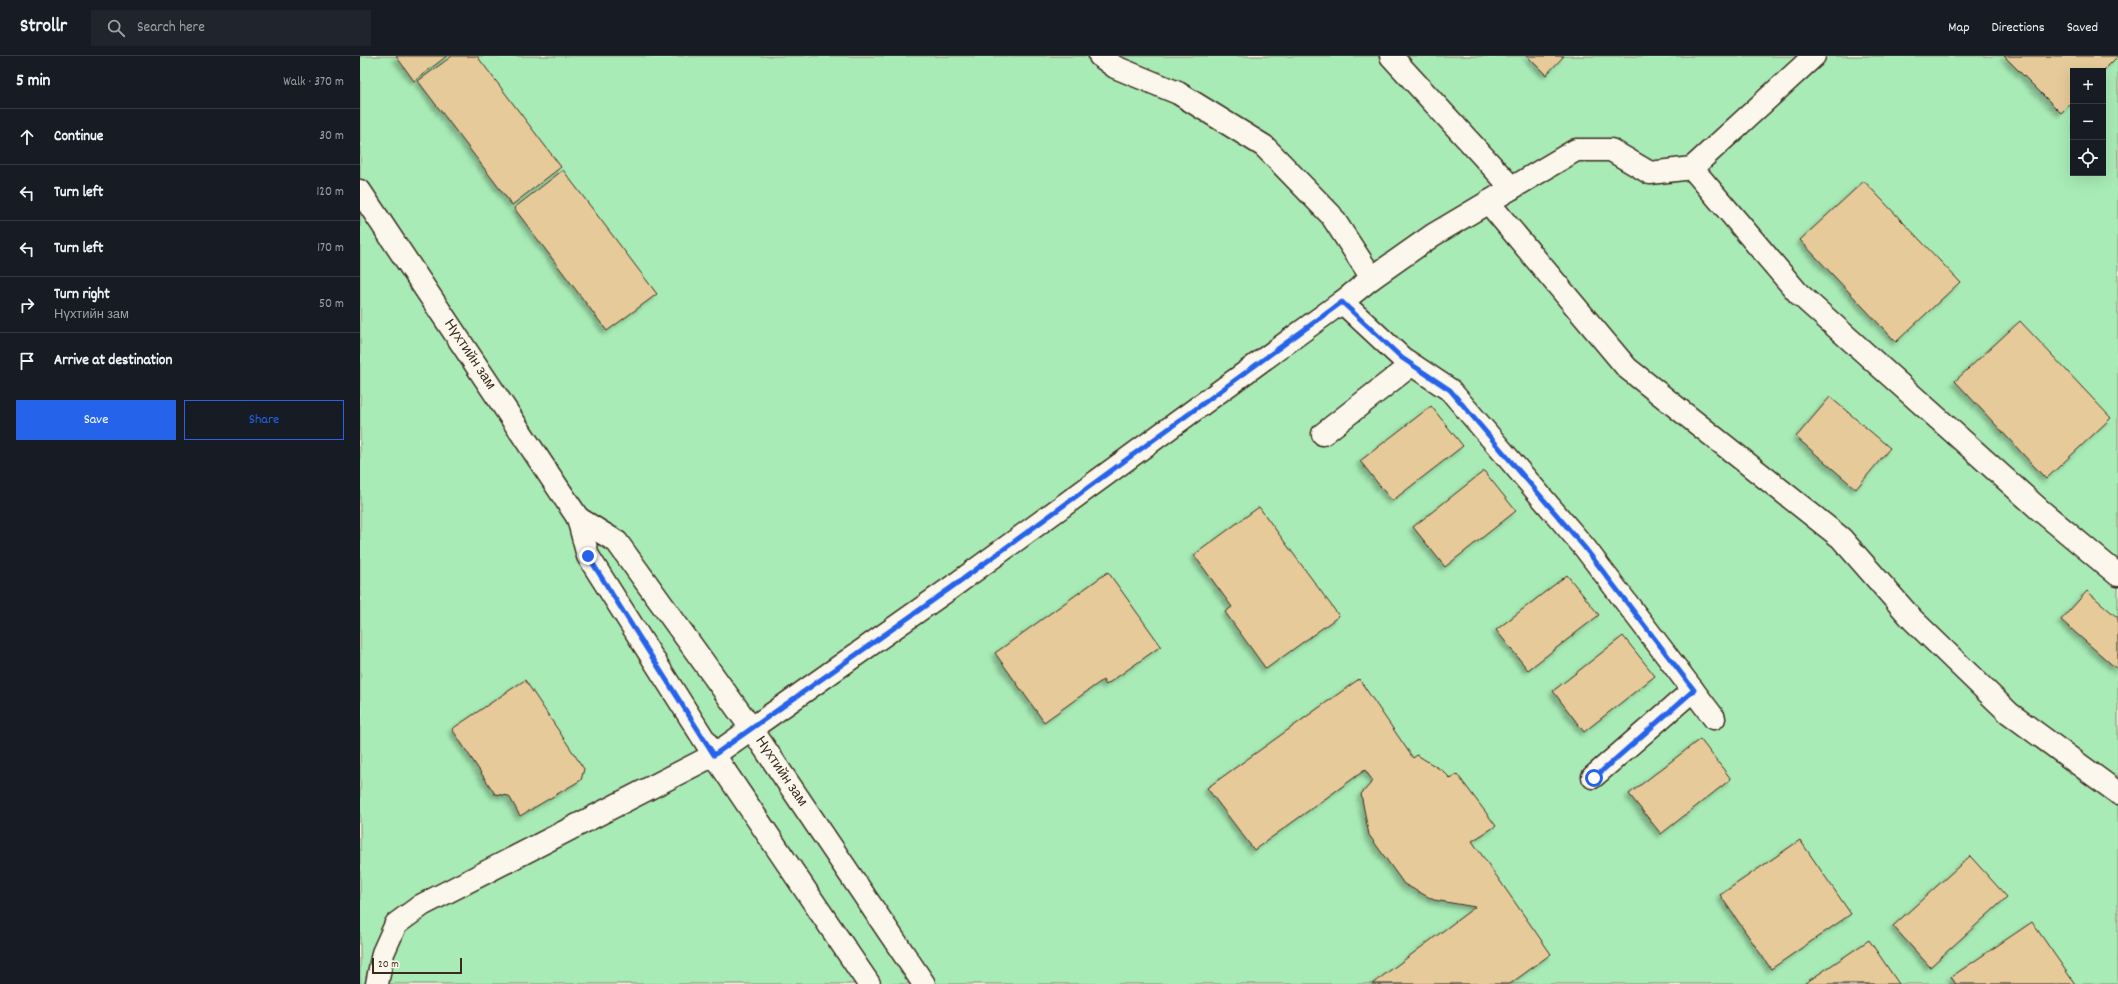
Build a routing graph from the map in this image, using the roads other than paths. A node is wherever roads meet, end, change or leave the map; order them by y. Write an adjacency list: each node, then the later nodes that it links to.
1 (1100, 56): 8 (street)
2 (1390, 56): 5 (street)
3 (1814, 56): 4 (street)
4 (1692, 168): 5 (street); 13 (street)
5 (1512, 188): 7 (street)
6 (360, 191): 12 (street, Нүхтийн зам)
7 (1488, 202): 8 (street); 19 (street)
8 (1372, 278): 9 (street)
9 (1342, 302): 10 (street); 16 (street)
10 (1412, 364): 11 (street); 14 (street)
11 (1323, 434)
12 (578, 518): 16 (street, Нүхтийн зам); 17 (street, Нүхтийн зам)
13 (2118, 575)
14 (1694, 690): 15 (street); 18 (street)
15 (1714, 718)
16 (751, 728): 17 (street); 22 (street, Нүхтийн зам)
17 (714, 755): 20 (street); 21 (street, Нүхтийн зам)
18 (1594, 778)
19 (2118, 793)
20 (377, 984)
21 (869, 984)
22 (924, 984)

